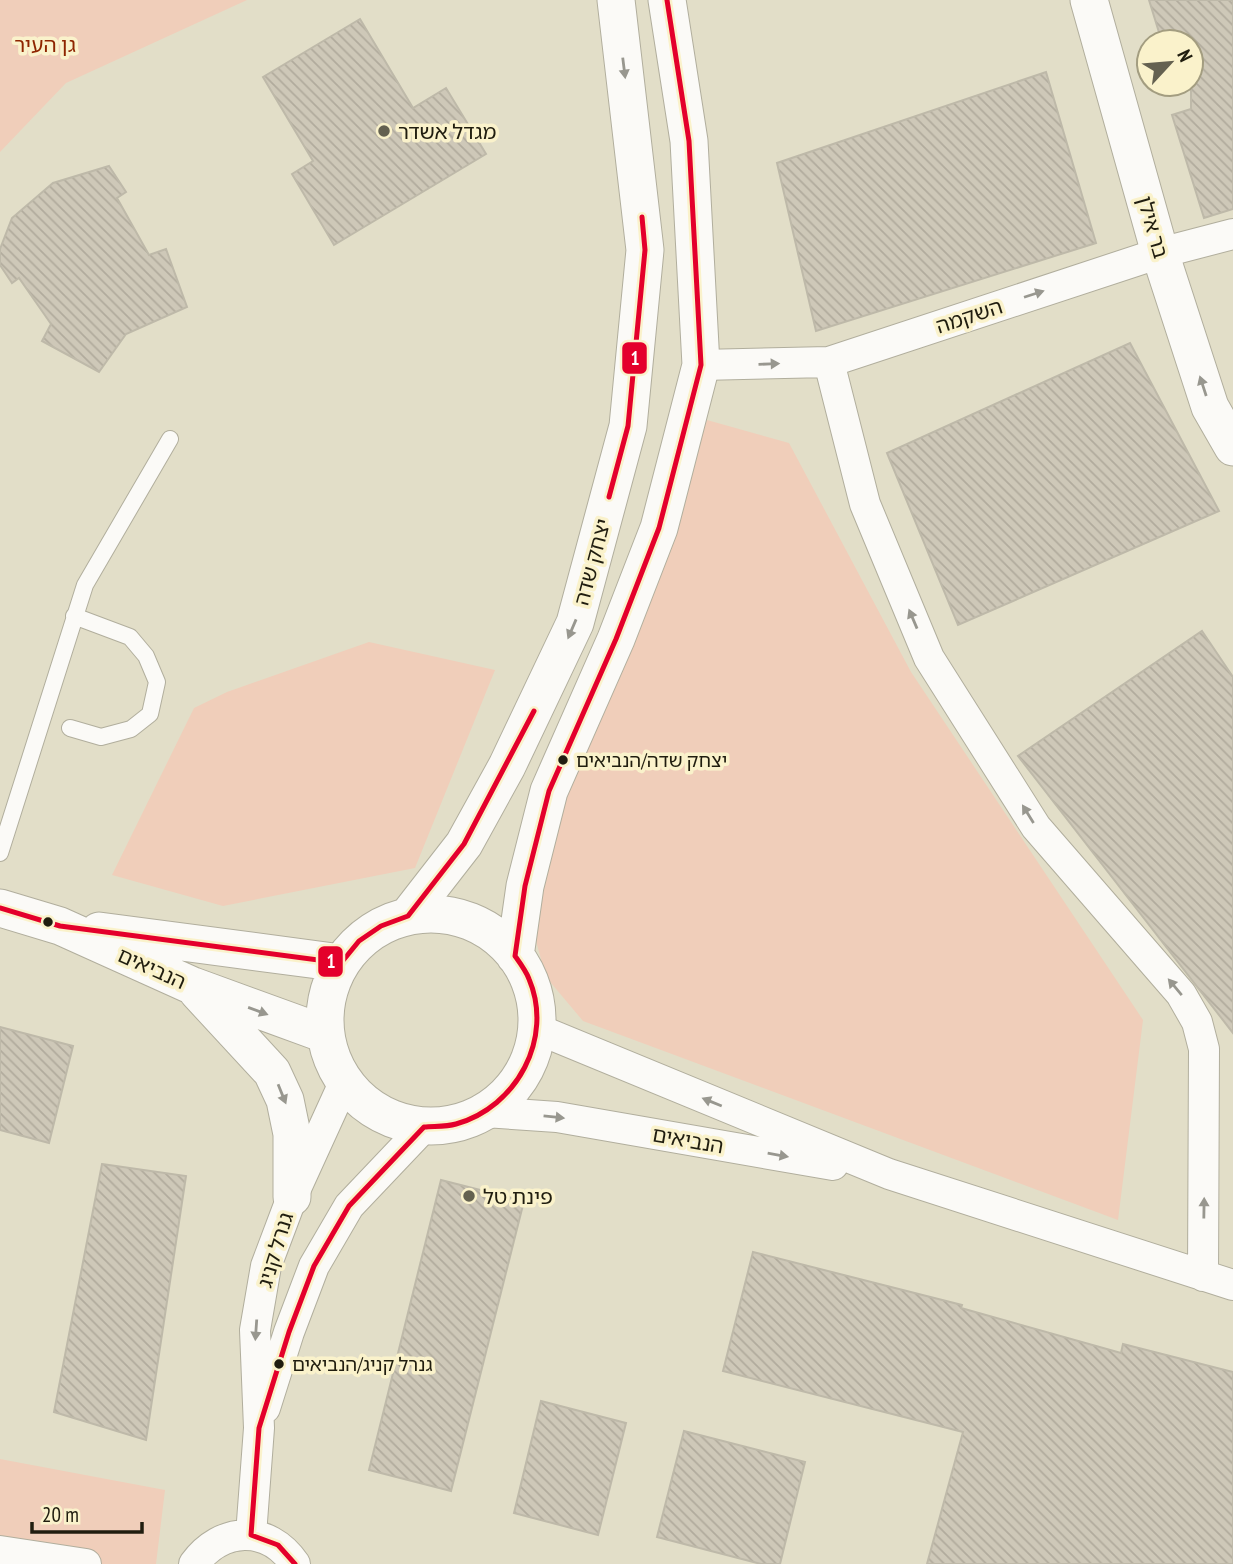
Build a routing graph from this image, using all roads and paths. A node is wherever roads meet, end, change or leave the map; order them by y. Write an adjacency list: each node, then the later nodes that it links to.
1 (617, 0): 14 (street, יצחק שדה, one-way to 14)
2 (667, 0): 7 (street)
3 (1089, 0): 5 (street, בר אילן)
4 (1233, 234): 5 (street, השקמה)
5 (1160, 253): 6 (street, השקמה, one-way to 5); 9 (street, בר אילן, one-way to 5)
6 (829, 362): 7 (street, השקמה, one-way to 6); 26 (street, one-way to 6)
7 (701, 365): 16 (street)
8 (170, 439): 10 (lane)
9 (1233, 447)
10 (74, 617): 11 (lane); 12 (lane)
11 (70, 728)
12 (0, 853)
13 (0, 908): 15 (street, הנביאים)
14 (408, 916): 16 (street); 17 (street)
15 (60, 926): 17 (street, הנביאים); 18 (street, הנביאים)
16 (515, 956): 19 (street)
17 (341, 963): 20 (street)
18 (192, 986): 20 (street, הנביאים, one-way to 20); 25 (street, one-way to 25)
19 (537, 1029): 22 (street); 24 (street, הנביאים, one-way to 19)
20 (325, 1034): 21 (street)
21 (344, 1083): 23 (street); 25 (street, גנרל קניג)
22 (485, 1112): 23 (street); 24 (street, הנביאים, one-way to 24)
23 (424, 1127): 28 (street, גנרל קניג)
24 (889, 1174): 26 (street, הנביאים)
25 (292, 1197): 28 (street, גנרל קניג, one-way to 28)
26 (1203, 1276): 27 (street, הנביאים)
27 (1233, 1285)
28 (259, 1428): 29 (street, גנרל קניג)
29 (251, 1535): 32 (street); 33 (street)
30 (0, 1551): 31 (street)
31 (86, 1564)
32 (194, 1564)
33 (295, 1564)

